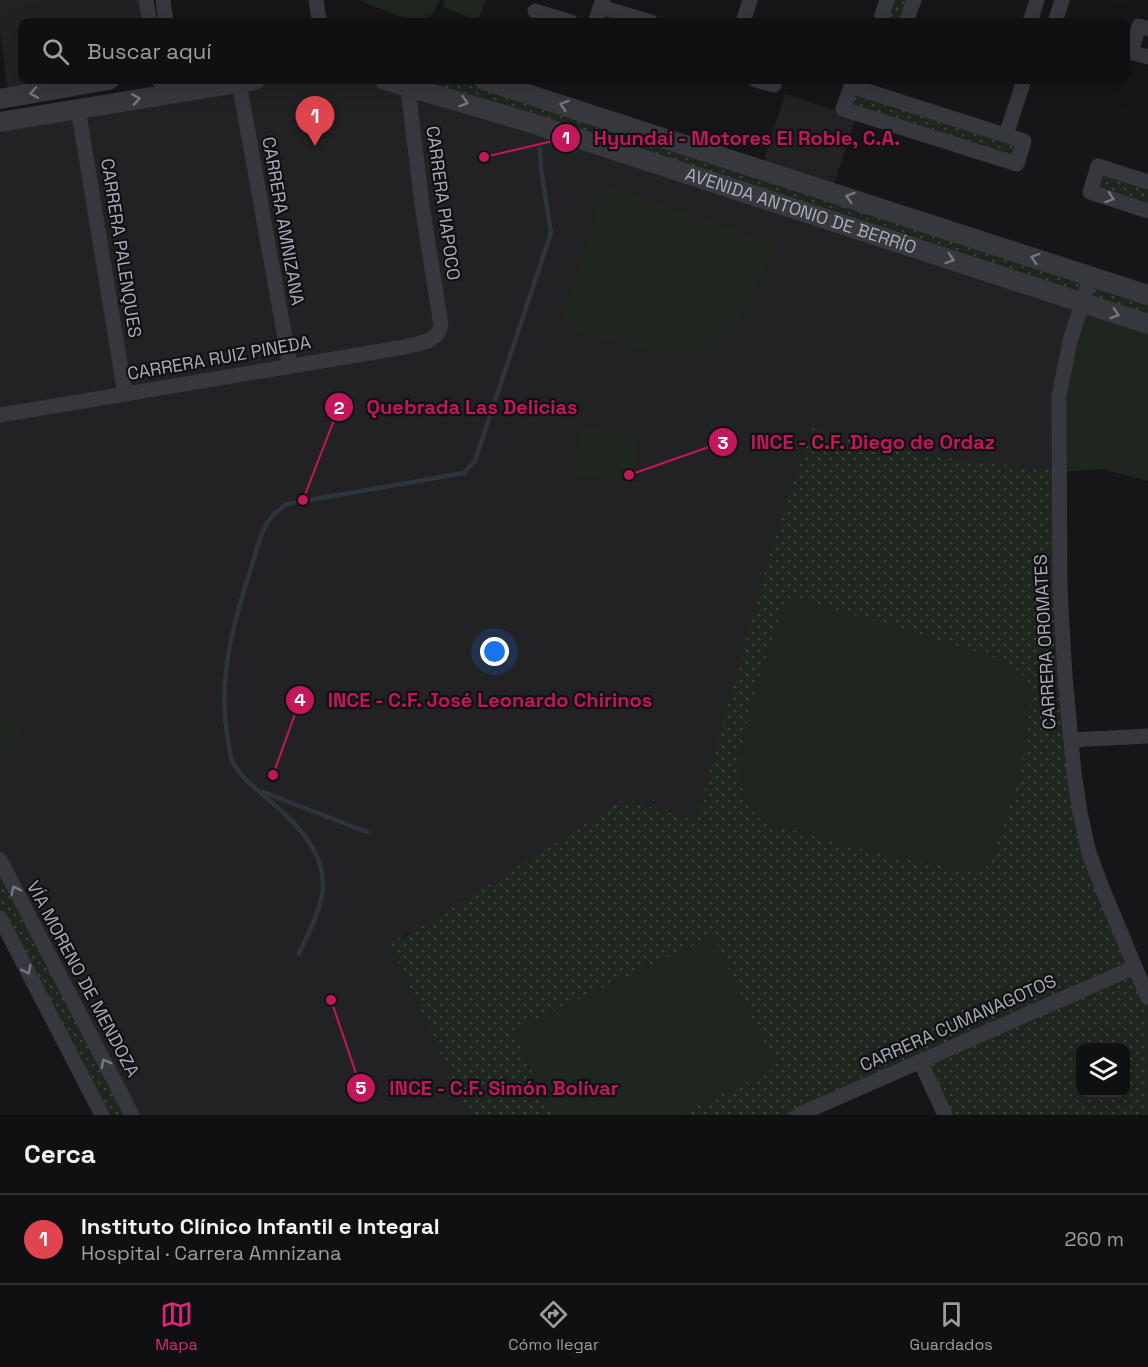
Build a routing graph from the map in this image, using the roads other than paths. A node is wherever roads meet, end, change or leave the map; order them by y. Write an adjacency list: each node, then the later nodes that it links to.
1 (146, 0): 11 (street)
2 (163, 0): 12 (street)
3 (316, 0): 13 (street)
4 (750, 0): 16 (street)
5 (887, 0): 17 (street)
6 (914, 0): 18 (street)
7 (1037, 0): 19 (street)
8 (1062, 0): 20 (street)
9 (602, 4): 15 (street)
10 (535, 11): 14 (street)
11 (149, 18)
12 (165, 18)
13 (319, 18)
14 (558, 18)
15 (640, 18)
16 (744, 18)
17 (883, 18)
18 (907, 18)
19 (1031, 18)
20 (1056, 18)
21 (1148, 29): 22 (street)
22 (1148, 57)
23 (86, 84): 32 (street, one-way to 32)
24 (200, 84): 30 (street)
25 (247, 84): 43 (street, CARRERA AMNIZANA)
26 (408, 84): 42 (street, CARRERA PIAPOCO)
27 (411, 84): 40 (street, AVENIDA ANTONIO DE BERRÍO, one-way to 40)
28 (496, 84): 38 (street, AVENIDA ANTONIO DE BERRÍO, one-way to 28)
29 (1023, 84): 35 (street)
30 (169, 86): 33 (street, one-way to 30)
31 (874, 86): 35 (street); 35 (street)
32 (0, 99)
33 (78, 108): 34 (street); 44 (street, CARRERA PALENQUES)
34 (0, 122)
35 (1006, 135)
36 (1148, 182): 37 (street, one-way to 37)
37 (1148, 211)
38 (1091, 276): 39 (street, AVENIDA ANTONIO DE BERRÍO); 40 (street, CARRERA OROMATES)
39 (1148, 295)
40 (1082, 303): 41 (street, AVENIDA ANTONIO DE BERRÍO, one-way to 41); 47 (street, CARRERA OROMATES)
41 (1148, 324)
42 (440, 332): 43 (street, CARRERA RUIZ PINEDA)
43 (290, 366): 44 (street, CARRERA RUIZ PINEDA)
44 (125, 394): 45 (street, CARRERA RUIZ PINEDA)
45 (0, 415)
46 (1148, 736): 47 (street)
47 (1071, 740): 50 (street, CARRERA OROMATES)
48 (0, 860): 54 (street, VÍA MORENO DE MENDOZA, one-way to 48)
49 (0, 918): 53 (street, one-way to 53)
50 (1135, 967): 51 (street, CARRERA OROMATES); 52 (street, CARRERA CUMANAGOTOS)
51 (1148, 998)
52 (920, 1061): 55 (street, CARRERA CUMANAGOTOS); 56 (street)
53 (102, 1115)
54 (132, 1115)
55 (798, 1115)
56 (945, 1115)

